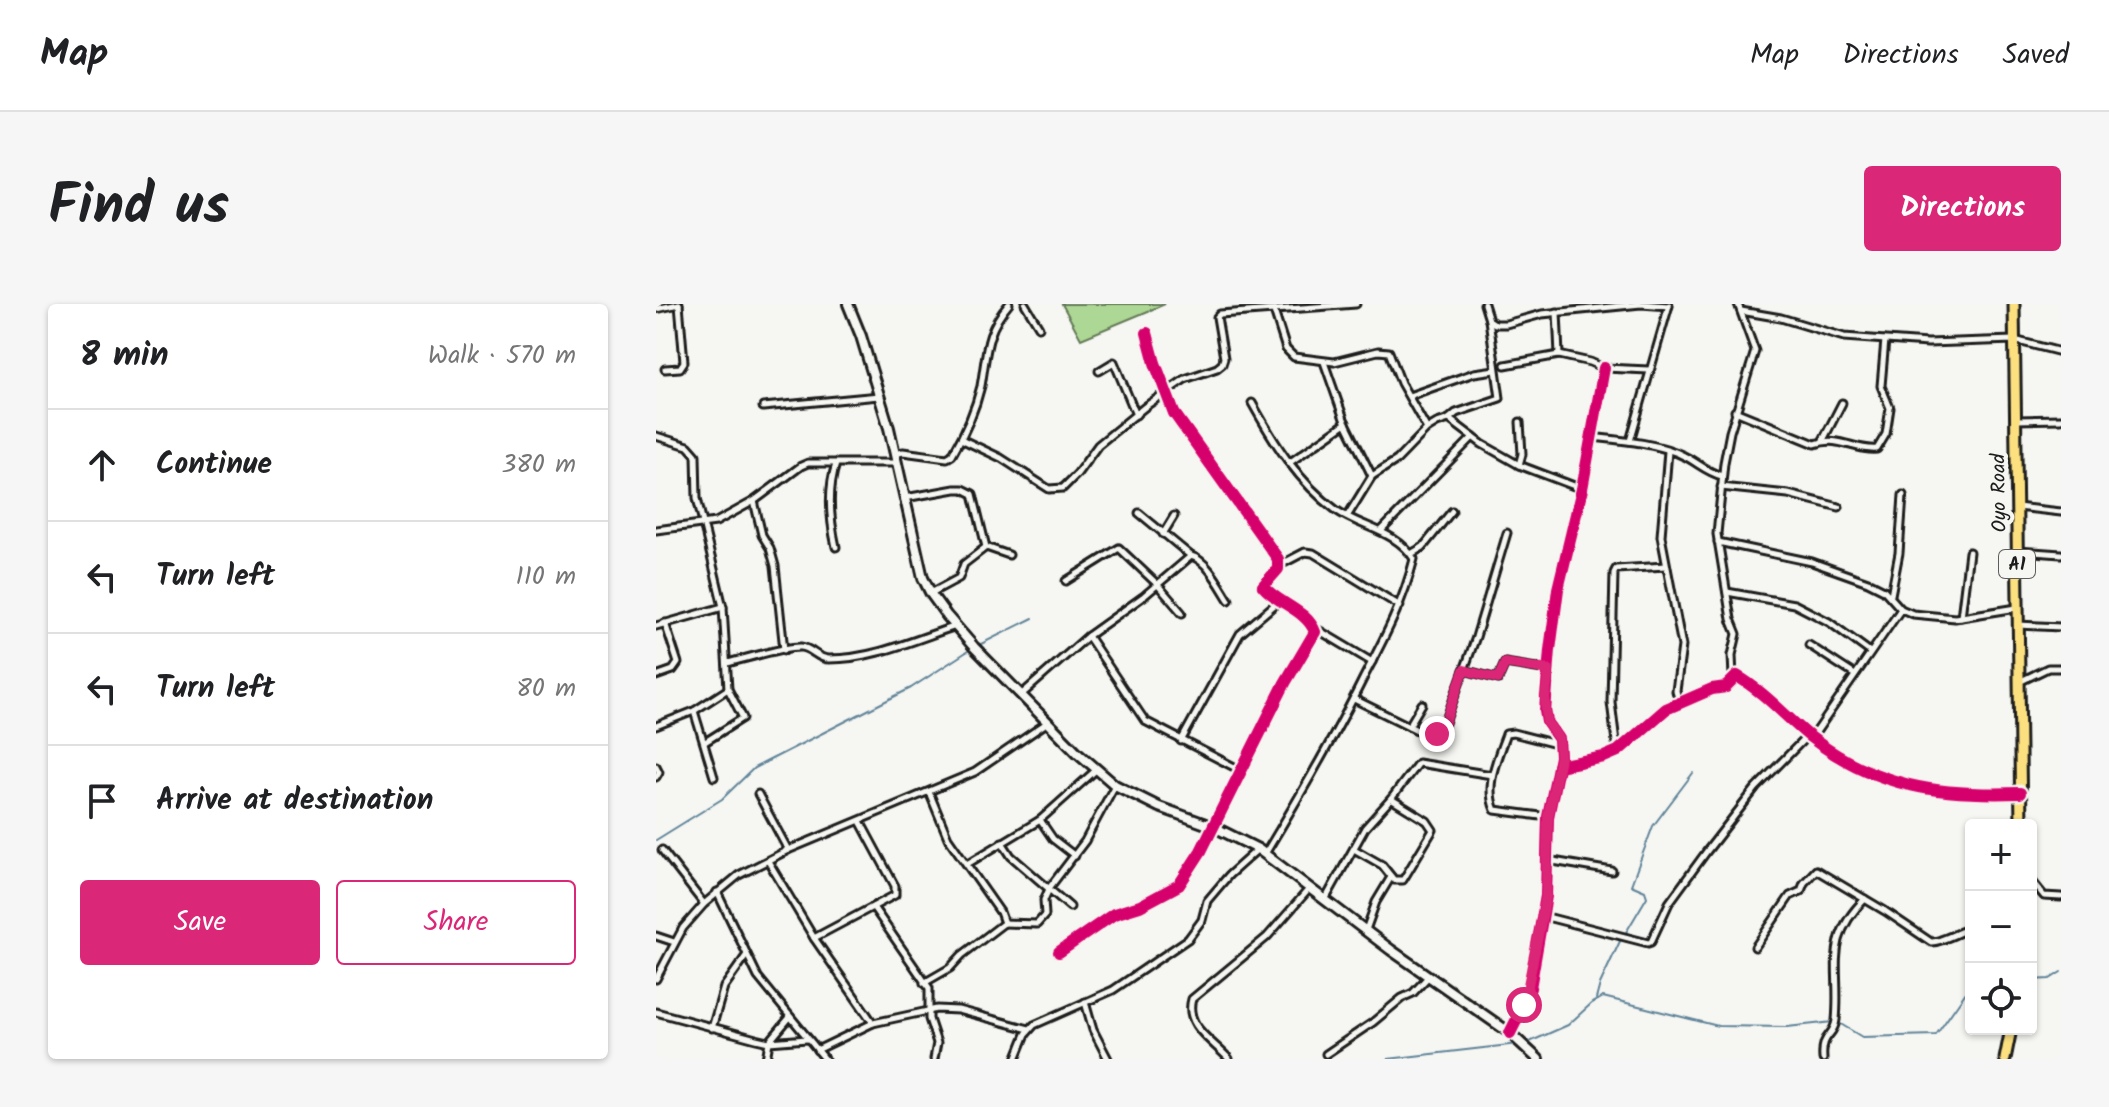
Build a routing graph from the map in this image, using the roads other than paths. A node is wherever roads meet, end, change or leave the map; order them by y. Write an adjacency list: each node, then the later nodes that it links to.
1 (679, 304): 11 (street); 24 (street)
2 (848, 304): 29 (main road)
3 (1009, 304): 45 (street)
4 (1025, 304): 15 (street)
5 (1356, 304): 9 (street)
6 (1484, 304): 14 (street)
7 (2014, 304): 18 (highway, Oyo Road / A1)
8 (1669, 305): 13 (street); 26 (street)
9 (1303, 306): 12 (street)
10 (1740, 308): 17 (street); 34 (street)
11 (656, 309)
12 (1274, 311): 21 (street); 28 (street)
13 (1557, 312): 14 (street); 20 (street)
14 (1489, 320): 25 (street)
15 (1039, 327)
16 (1147, 333): 28 (street)
17 (1885, 340): 18 (street); 47 (street)
18 (2014, 340): 19 (street); 38 (highway, Oyo Road / A1)
19 (2061, 352)
20 (1559, 355): 22 (street); 23 (street)
21 (1324, 362): 30 (street); 40 (street)
22 (1505, 365)
23 (1604, 368): 26 (street); 44 (street)
24 (665, 369)
25 (1495, 370): 30 (street); 36 (street)
26 (1649, 370): 46 (street)
27 (1099, 371): 35 (street)
28 (1165, 392): 35 (street); 81 (street)
29 (880, 396): 33 (street); 49 (main road)
30 (1409, 396): 41 (street)
31 (1252, 403): 50 (street)
32 (1842, 403): 47 (street)
33 (763, 407)
34 (1735, 411): 47 (street); 54 (street)
35 (1136, 415): 45 (street)
36 (1449, 419): 41 (street); 43 (street)
37 (2061, 419): 38 (street)
38 (2015, 420): 61 (highway, Oyo Road / A1)
39 (1520, 422): 52 (street)
40 (1346, 423): 50 (street); 53 (street)
41 (1427, 429): 53 (street)
42 (656, 436): 67 (street)
43 (1473, 437): 52 (street); 69 (street)
44 (1591, 437): 46 (street); 56 (street)
45 (961, 439): 49 (street)
46 (1630, 441): 48 (street)
47 (1823, 441)
48 (1668, 451): 54 (street); 82 (street)
49 (896, 458): 51 (street); 58 (main road)
50 (1289, 463): 65 (street)
51 (836, 464): 59 (street); 73 (street)
52 (1519, 465): 56 (street)
53 (1372, 476): 65 (street)
54 (1722, 476): 55 (street)
55 (1721, 487): 60 (street); 72 (street)
56 (1582, 489): 110 (street)
57 (1903, 495): 87 (street)
58 (904, 498): 74 (street); 86 (main road)
59 (754, 501): 67 (street); 104 (street)
60 (1839, 507)
61 (2016, 507): 63 (street); 75 (highway, Oyo Road / A1)
62 (1452, 511): 77 (street)
63 (2061, 512)
64 (1139, 513): 71 (street)
65 (1348, 515): 69 (street)
66 (1174, 516): 71 (street)
67 (703, 524): 68 (street); 91 (street)
68 (656, 530)
69 (1381, 531): 77 (street)
70 (1507, 533): 109 (street)
71 (1163, 534): 80 (street)
72 (1718, 542): 85 (street); 87 (street)
73 (836, 547)
74 (986, 547): 79 (street); 86 (street)
75 (2017, 551): 78 (street); 92 (highway, Oyo Road / A1)
76 (1969, 552): 95 (street)
77 (1411, 554): 90 (street)
78 (2061, 554)
79 (1009, 555)
80 (1191, 556): 84 (street); 88 (street)
81 (1279, 565): 89 (street); 90 (street)
82 (1666, 566): 119 (street); 128 (street)
83 (1066, 581): 84 (street)
84 (1157, 584): 94 (street); 102 (street)
85 (1727, 592): 105 (street); 113 (street)
86 (931, 594): 99 (main road)
87 (1891, 595): 93 (street)
88 (1229, 600)
89 (1279, 601): 100 (street); 125 (street)
90 (1400, 606): 106 (street)
91 (723, 607): 96 (street); 107 (street)
92 (2017, 608): 95 (street); 97 (highway, Oyo Road / A1)
93 (1901, 609): 95 (street); 105 (street)
94 (1182, 613)
95 (1961, 617)
96 (665, 623): 98 (street); 112 (street)
97 (2018, 625): 101 (street); 114 (highway, Oyo Road / A1)
98 (656, 626)
99 (956, 626): 104 (street); 116 (main road)
100 (1314, 627): 106 (street); 132 (street)
101 (2061, 627)
102 (1088, 636): 116 (street); 125 (street)
103 (1809, 645): 111 (street)
104 (784, 650): 107 (street)
105 (1870, 652): 111 (street)
106 (1372, 662): 117 (street)
107 (726, 663): 115 (street)
108 (2061, 668): 114 (street)
109 (1464, 670): 110 (street); 123 (street)
110 (1549, 670): 127 (street)
111 (1855, 675): 124 (street)
112 (656, 676)
113 (1733, 678): 119 (street); 124 (street)
114 (2018, 682): 138 (highway, Oyo Road / A1)
115 (728, 689): 120 (street); 126 (street)
116 (1021, 695): 121 (main road)
117 (1354, 699): 123 (street); 150 (street)
118 (1422, 704): 123 (street)
119 (1680, 705): 128 (street)
120 (694, 711): 122 (street); 126 (street)
121 (1048, 722): 131 (main road); 137 (street)
122 (656, 726)
123 (1409, 726)
124 (1810, 736): 138 (street); 167 (street)
125 (1181, 741): 132 (street)
126 (705, 742): 135 (street)
127 (1560, 745): 130 (street); 133 (street)
128 (1618, 751): 130 (street)
129 (656, 766): 134 (street)
130 (1558, 766): 141 (street)
131 (1096, 770): 136 (main road); 143 (street)
132 (1240, 770): 145 (street)
133 (1492, 775): 140 (street); 141 (street)
134 (656, 777)
135 (714, 777)
136 (1115, 785): 145 (main road); 151 (street)
137 (929, 792): 144 (street); 154 (street)
138 (2020, 793): 142 (highway, Oyo Road / A1)
139 (758, 794): 149 (street)
140 (1391, 799): 147 (street); 156 (street)
141 (1548, 817): 152 (street)
142 (2021, 819)
143 (1040, 820): 146 (street); 151 (street)
144 (860, 821): 149 (street); 165 (street)
145 (1214, 827): 150 (main road); 175 (street)
146 (1002, 842): 154 (street); 157 (street)
147 (1354, 849): 156 (street); 163 (street)
148 (662, 850): 164 (street)
149 (788, 850): 153 (street)
150 (1261, 851): 159 (main road); 180 (street)
151 (1075, 856): 157 (street)
152 (1547, 860): 155 (street); 167 (street)
153 (768, 861): 160 (street); 172 (street)
154 (967, 864): 168 (street)
155 (1612, 871)
156 (1391, 877): 169 (street)
157 (1050, 887): 166 (street); 168 (street)
158 (2037, 887): 161 (street)
159 (1310, 888): 163 (main road); 198 (street)
160 (717, 892): 164 (street); 176 (street)
161 (2061, 897)
162 (1865, 899): 170 (street); 174 (street); 200 (street)
163 (1325, 900): 169 (main road)
164 (704, 904): 173 (street)
165 (873, 907): 172 (street); 179 (street)
166 (1070, 907)
167 (1543, 916): 187 (street)
168 (1004, 923): 179 (street)
169 (1366, 930): 177 (main road)
170 (1965, 930)
171 (656, 936): 173 (street)
172 (814, 938): 184 (street)
173 (674, 942): 178 (street)
174 (1755, 947)
175 (1059, 952)
176 (746, 956): 183 (street); 185 (street)
177 (1428, 977): 187 (main road); 192 (street)
178 (656, 979)
179 (924, 983): 181 (street)
180 (1085, 1002): 186 (street); 197 (street)
181 (929, 1011): 184 (street); 186 (street); 195 (street)
182 (656, 1012): 185 (street)
183 (790, 1017): 189 (street); 190 (street)
184 (873, 1023): 191 (street)
185 (712, 1028): 190 (street)
186 (1029, 1029): 196 (street)
187 (1510, 1033): 199 (main road)
188 (2010, 1035): 201 (highway)
189 (808, 1039): 190 (street); 191 (street)
190 (769, 1042): 193 (street)
191 (817, 1050): 194 (street)
192 (1326, 1054)
193 (766, 1059)
194 (825, 1059)
195 (934, 1059)
196 (1016, 1059)
197 (1108, 1059)
198 (1229, 1059)
199 (1538, 1059)
200 (1823, 1059)
201 (2005, 1059)

